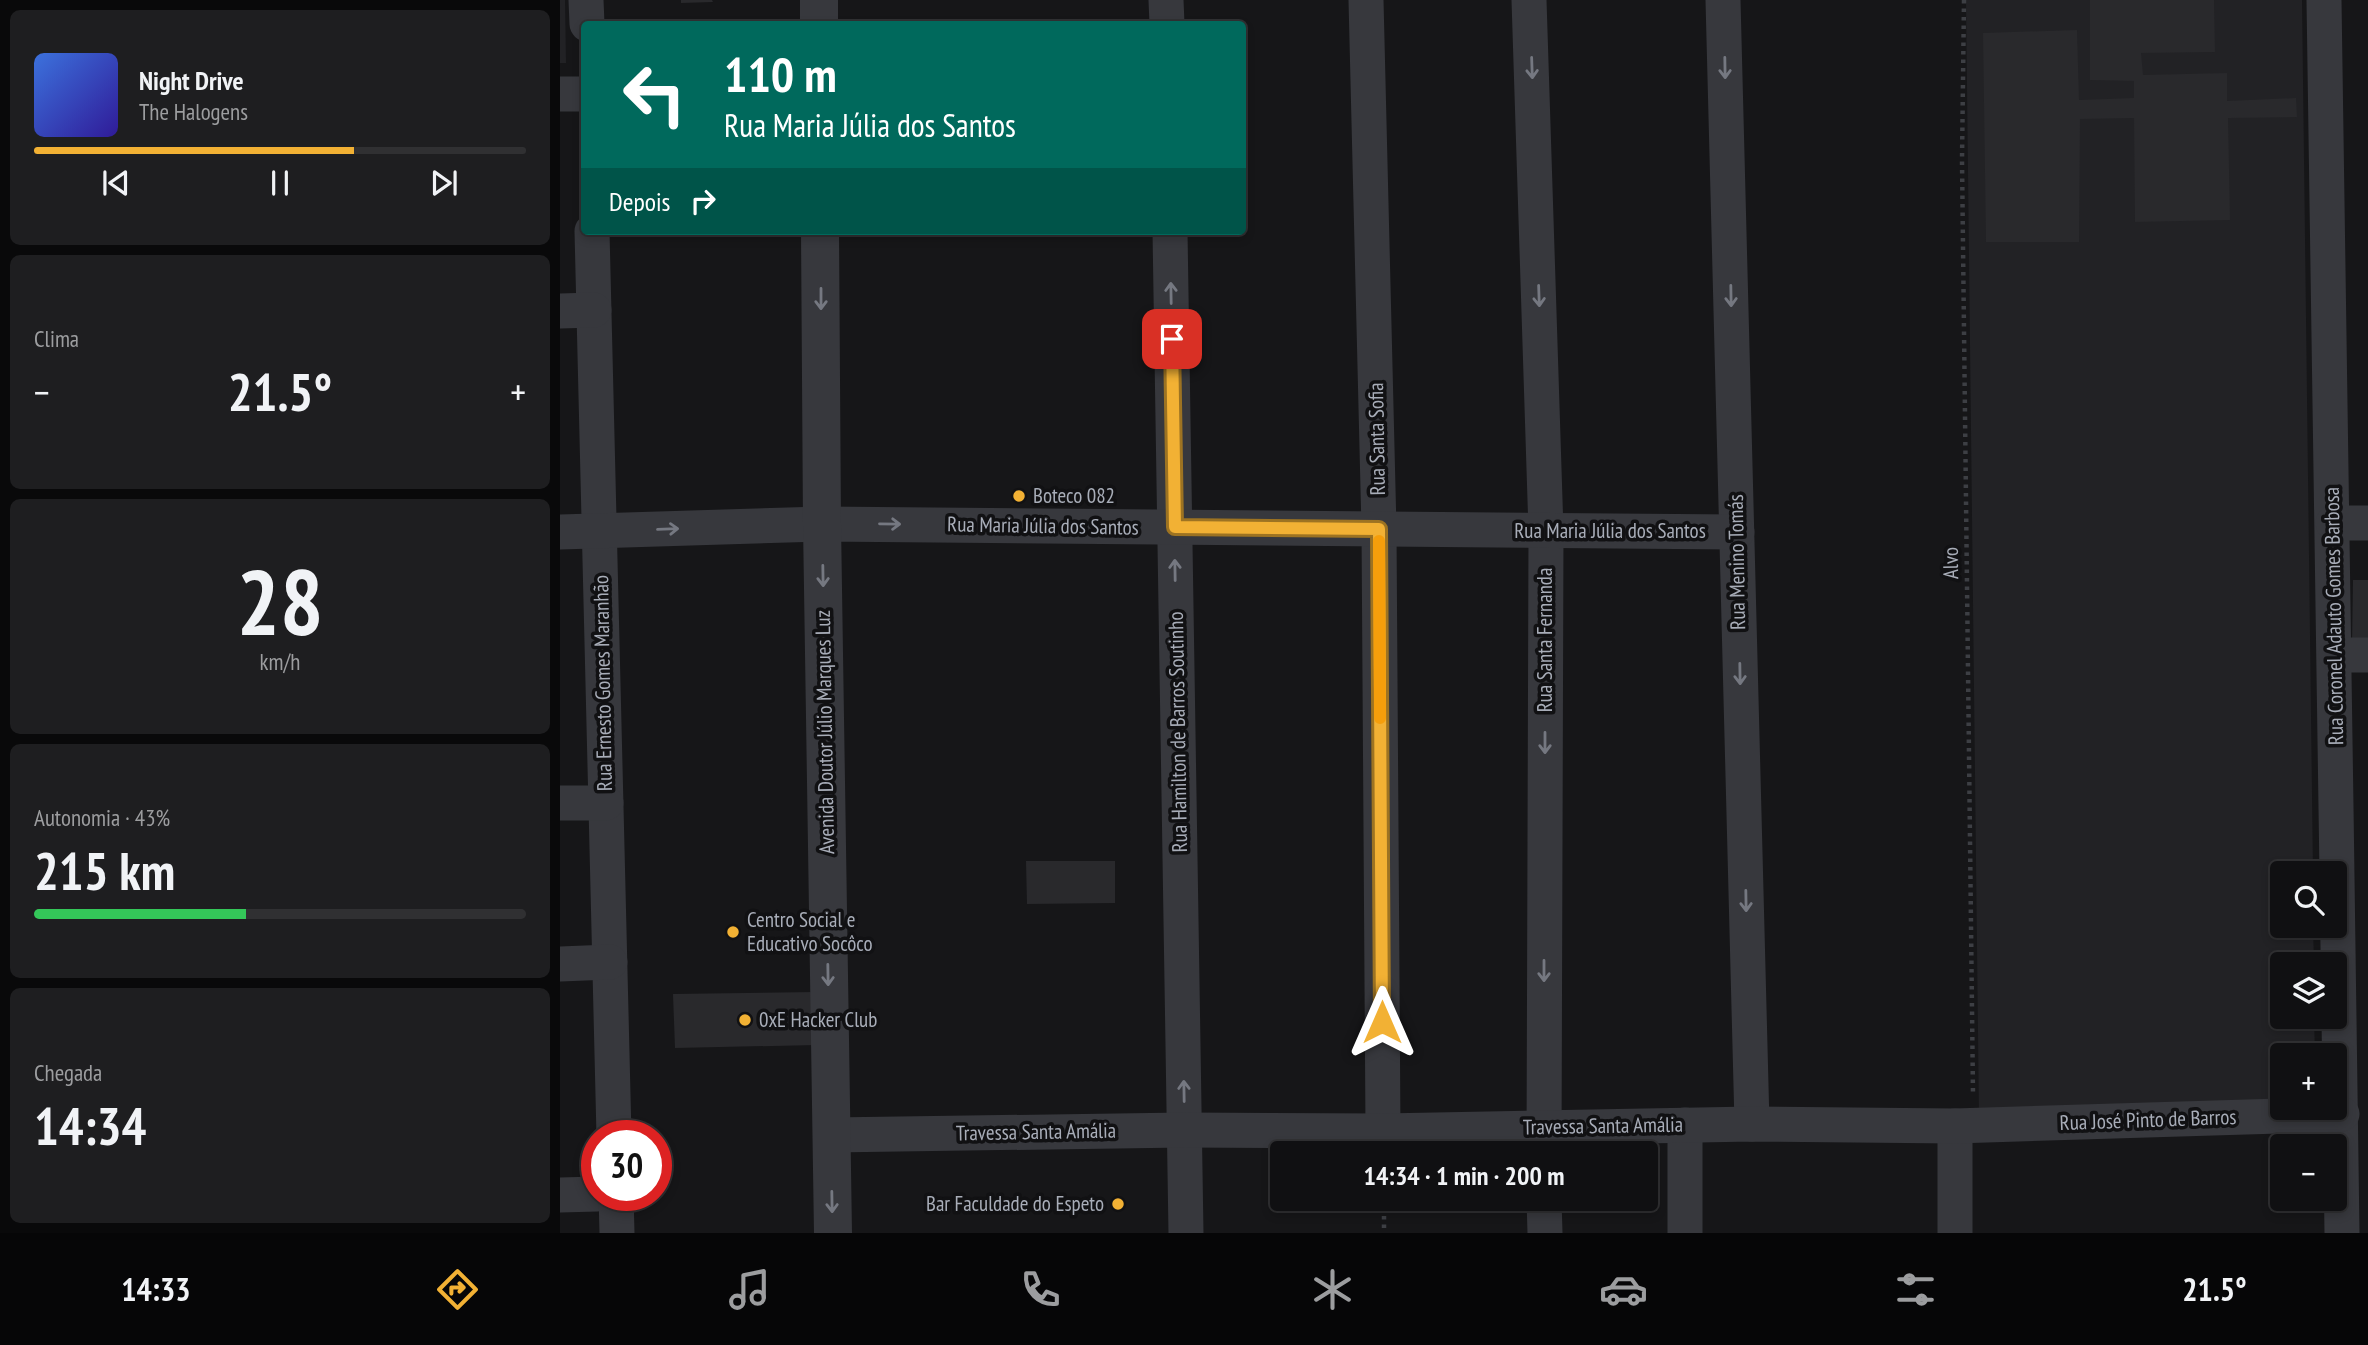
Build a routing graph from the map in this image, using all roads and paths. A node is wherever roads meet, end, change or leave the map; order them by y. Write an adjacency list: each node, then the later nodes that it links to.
1 (586, 0): 9 (street)
2 (819, 0): 10 (street)
3 (1166, 0): 11 (street)
4 (1366, 0): 23 (street, Rua Santa Sofia)
5 (1529, 0): 26 (street, Rua Santa Fernanda, one-way to 26)
6 (1723, 0): 27 (street, Rua Menino Tomás, one-way to 27)
7 (1964, 0): 37 (path, Alvo)
8 (2324, 0): 19 (street, Rua Coronel Adauto Gomes Barbosa)
9 (587, 21)
10 (819, 21)
11 (1167, 21)
12 (560, 94): 13 (street)
13 (581, 94)
14 (592, 235): 17 (street, Rua Ernesto Gomes Maranhão)
15 (820, 235): 21 (street, Avenida Doutor Júlio Marques Luz, one-way to 21)
16 (1170, 235): 22 (street, Rua Hamilton de Barros Soutinho, one-way to 16)
17 (594, 310): 18 (street); 25 (street, Rua Ernesto Gomes Maranhão)
18 (560, 311)
19 (2333, 523): 20 (street); 28 (street, Rua Coronel Adauto Gomes Barbosa)
20 (2368, 523)
21 (822, 524): 22 (street, Rua Maria Júlia dos Santos, one-way to 22); 25 (street, Rua Maria Júlia dos Santos, one-way to 21); 41 (street, Avenida Doutor Júlio Marques Luz, one-way to 41)
22 (1175, 527): 23 (street, Rua Maria Júlia dos Santos); 38 (street, Rua Hamilton de Barros Soutinho, one-way to 22)
23 (1379, 529): 26 (street, Rua Maria Júlia dos Santos); 39 (street, Rua Santa Sofia)
24 (560, 531): 25 (street, Rua Maria Júlia dos Santos)
25 (600, 531): 30 (street, Rua Ernesto Gomes Maranhão)
26 (1546, 531): 27 (street, Rua Maria Júlia dos Santos); 42 (street, Rua Santa Fernanda, one-way to 42)
27 (1737, 532): 35 (street, Rua Menino Tomás, one-way to 35)
28 (2352, 655): 31 (street, Rua Coronel Adauto Gomes Barbosa)
29 (560, 803): 30 (street)
30 (606, 803): 32 (street, Rua Ernesto Gomes Maranhão)
31 (2352, 893): 40 (street, Rua Coronel Adauto Gomes Barbosa)
32 (610, 962): 33 (street); 34 (street, Rua Ernesto Gomes Maranhão)
33 (560, 964)
34 (614, 1120)
35 (1752, 1124): 36 (street, Travessa Santa Amália); 37 (street, Travessa Santa Amália)
36 (1685, 1125): 42 (street, Travessa Santa Amália); 53 (street)
37 (1964, 1126): 40 (street, Rua José Pinto de Barros); 54 (street)
38 (1184, 1130): 39 (street, Travessa Santa Amália); 41 (street, Travessa Santa Amália); 50 (street, Rua Hamilton de Barros Soutinho)
39 (1383, 1131): 42 (street, Travessa Santa Amália)
40 (2350, 1134): 55 (street, Rua Coronel Adauto Gomes Barbosa)
41 (831, 1135): 49 (street, Avenida Doutor Júlio Marques Luz, one-way to 49)
42 (1544, 1140)
43 (581, 1194): 44 (street)
44 (560, 1195)
45 (616, 1211): 48 (street)
46 (1384, 1211): 51 (path)
47 (1544, 1211): 52 (street)
48 (617, 1233)
49 (833, 1233)
50 (1186, 1233)
51 (1384, 1233)
52 (1545, 1233)
53 (1685, 1233)
54 (1955, 1233)
55 (2342, 1233)

